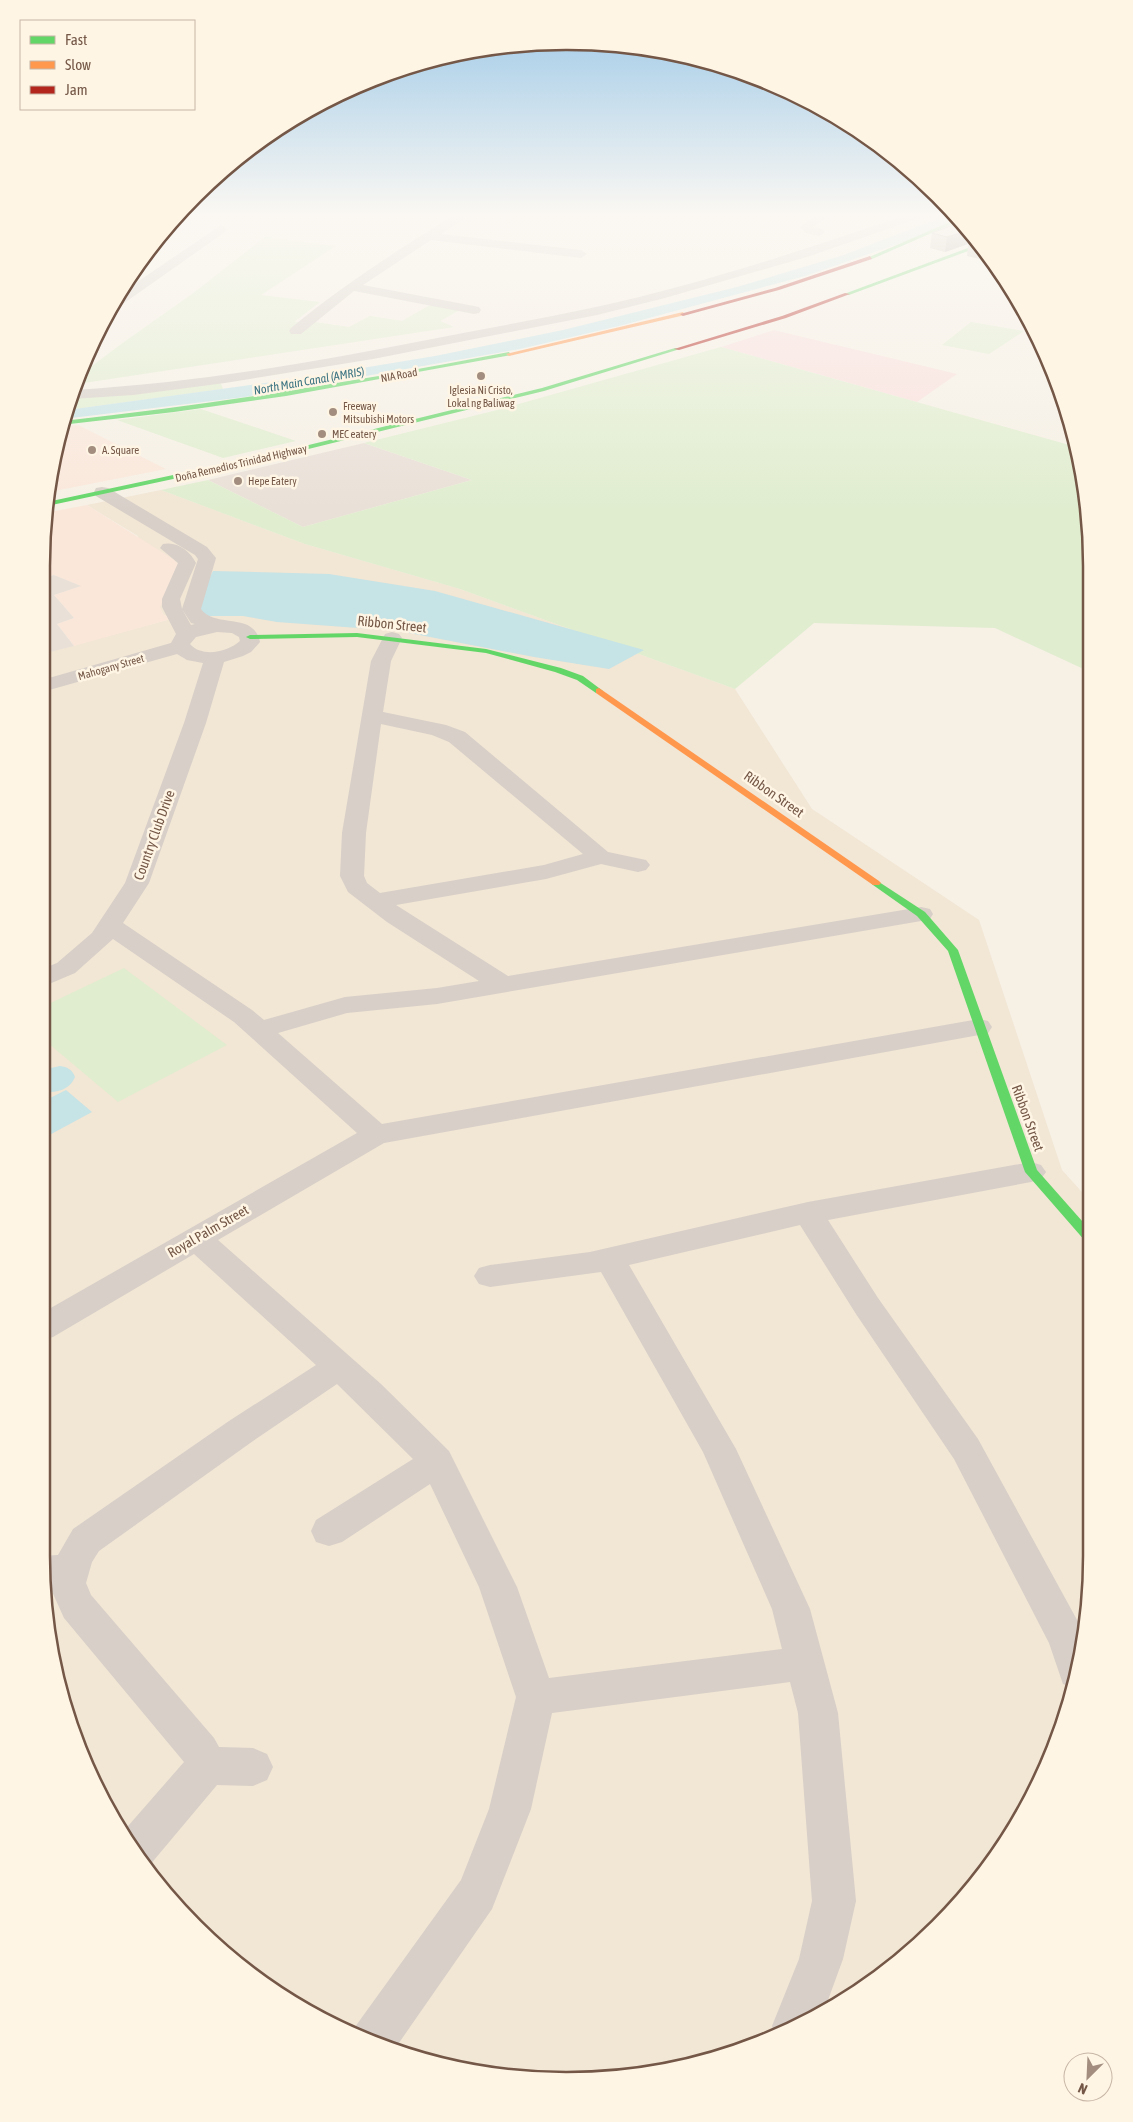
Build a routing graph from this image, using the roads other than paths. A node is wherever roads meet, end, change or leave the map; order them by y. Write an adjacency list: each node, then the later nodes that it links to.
1 (316, 313): 5 (street)
2 (587, 313): 6 (street)
3 (685, 313): 6 (main road, NIA Road)
4 (795, 313): 9 (main road, Doña Remedios Trinidad Highway)
5 (296, 331)
6 (229, 392): 7 (street); 8 (main road, NIA Road)
7 (79, 395)
8 (71, 421)
9 (102, 492): 10 (main road, Doña Remedios Trinidad Highway); 12 (street)
10 (82, 497): 11 (main road, Doña Remedios Trinidad Highway); 15 (street)
11 (54, 503)
12 (217, 626): 13 (street); 15 (street, Mahogany Street)
13 (250, 637): 14 (main road, Ribbon Street); 16 (street)
14 (392, 638): 18 (street); 22 (main road, Ribbon Street)
15 (183, 641): 16 (street); 17 (street, Mahogany Street)
16 (215, 657): 23 (street, Country Club Drive)
17 (50, 689)
18 (372, 716): 19 (street); 21 (street)
19 (600, 857): 20 (street); 21 (street)
20 (638, 866)
21 (374, 901): 25 (street)
22 (921, 914): 25 (street); 26 (main road, Ribbon Street)
23 (110, 925): 24 (street, Country Club Drive); 27 (street)
24 (50, 975)
25 (502, 984): 27 (street)
26 (979, 1026): 28 (street, Royal Palm Street); 29 (main road, Ribbon Street)
27 (259, 1030): 28 (street)
28 (376, 1135): 32 (street, Royal Palm Street)
29 (1031, 1172): 30 (street); 31 (main road, Ribbon Street)
30 (808, 1213): 33 (street); 40 (street)
31 (1083, 1231)
32 (196, 1238): 35 (street, Royal Palm Street); 36 (street)
33 (610, 1259): 34 (street); 41 (street)
34 (490, 1276)
35 (50, 1323)
36 (339, 1366): 37 (street); 39 (street)
37 (437, 1461): 38 (street); 42 (street)
38 (329, 1531)
39 (57, 1571): 43 (street)
40 (1073, 1657)
41 (805, 1663): 42 (street); 46 (street)
42 (536, 1697): 47 (street)
43 (207, 1766): 44 (street); 45 (street)
44 (253, 1767)
45 (139, 1845)
46 (798, 2017)
47 (376, 2036)

